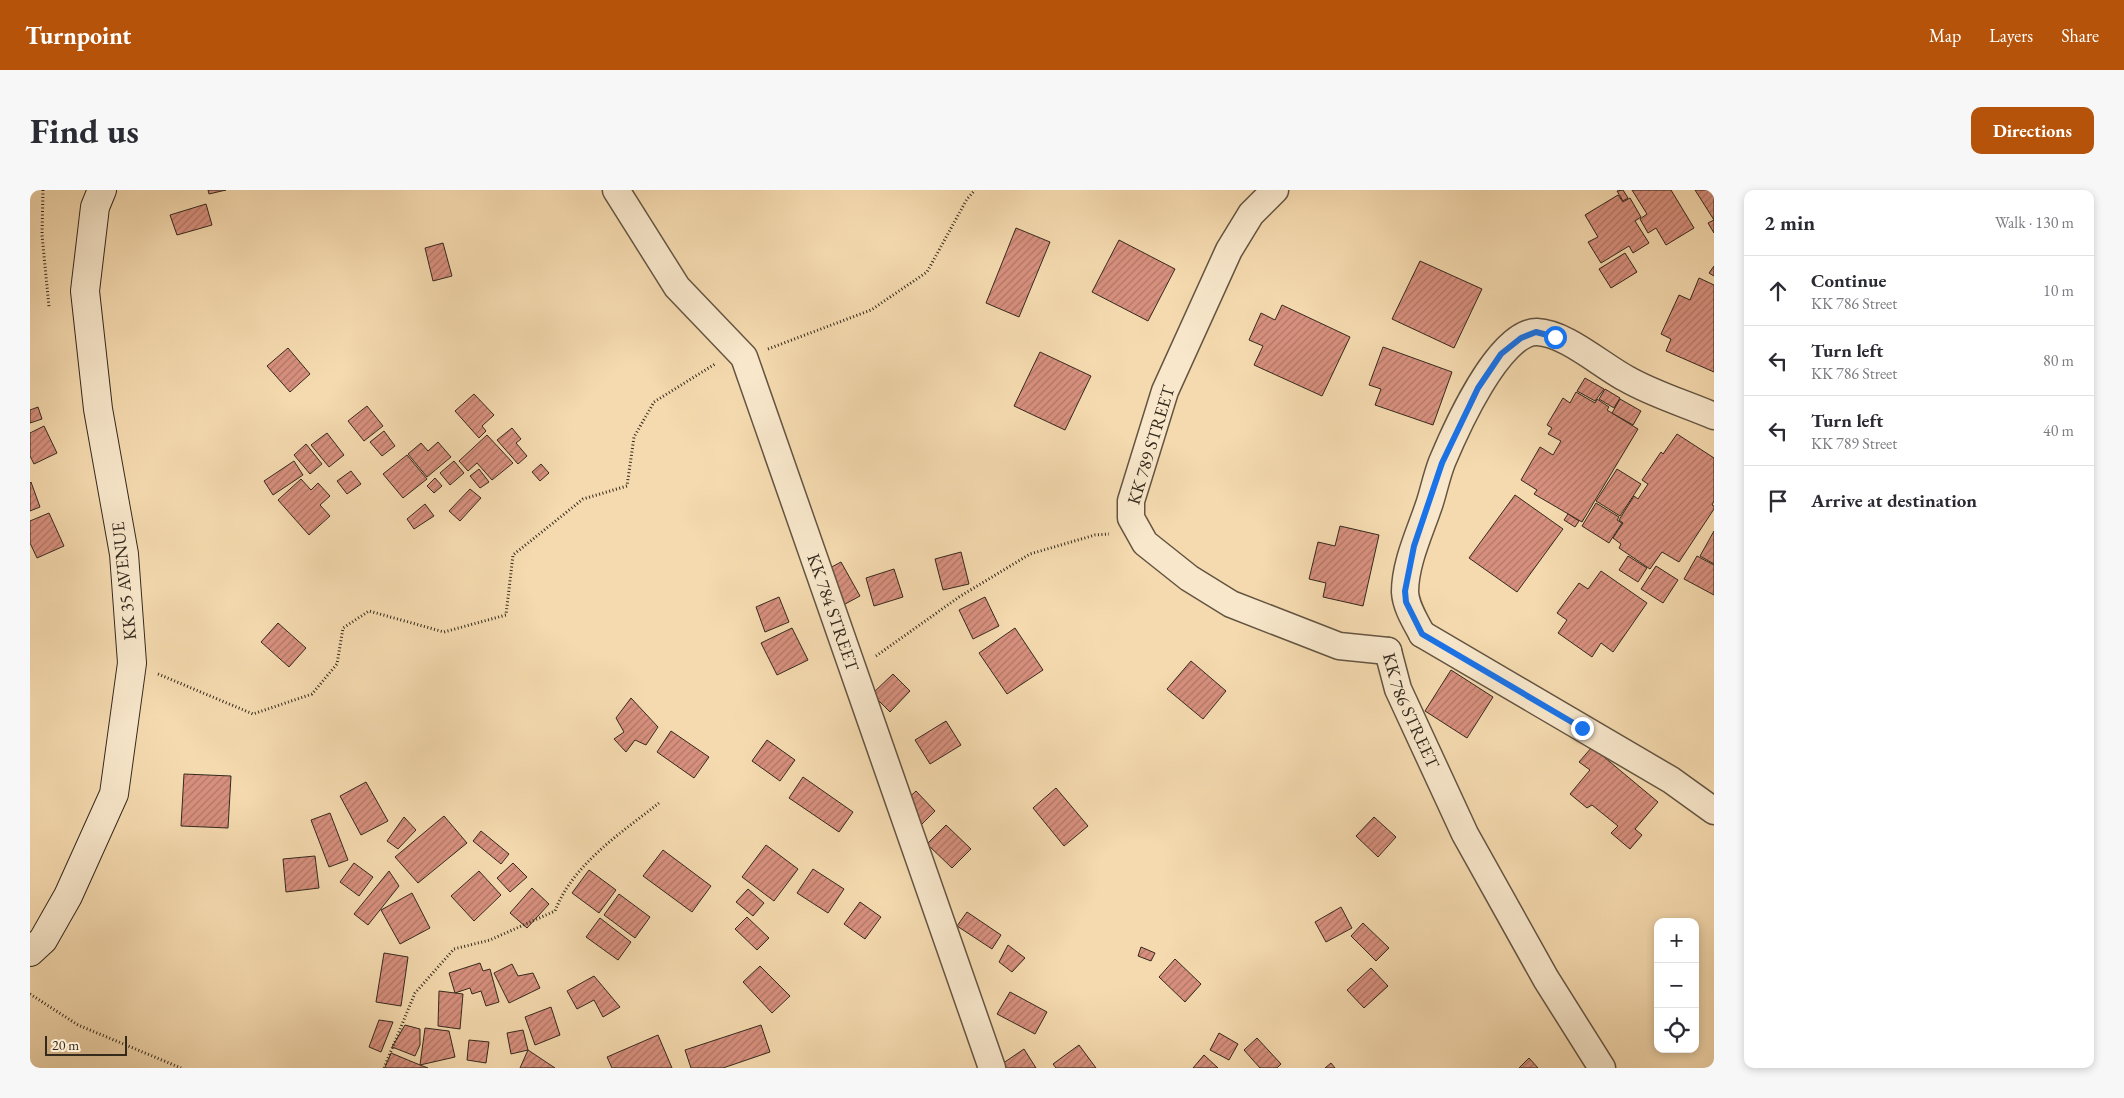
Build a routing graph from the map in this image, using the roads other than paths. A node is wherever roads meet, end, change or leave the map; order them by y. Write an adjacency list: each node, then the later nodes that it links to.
1 (102, 190): 8 (main road, KK 35 AVENUE)
2 (616, 190): 9 (street, KK 784 STREET)
3 (1275, 190): 6 (street, KK 789 STREET)
4 (1714, 416): 5 (street, KK 786 STREET)
5 (1422, 634): 6 (street, KK 786 STREET); 7 (street)
6 (1388, 651): 10 (street, KK 786 STREET)
7 (1714, 811)
8 (30, 952)
9 (992, 1068)
10 (1602, 1068)

